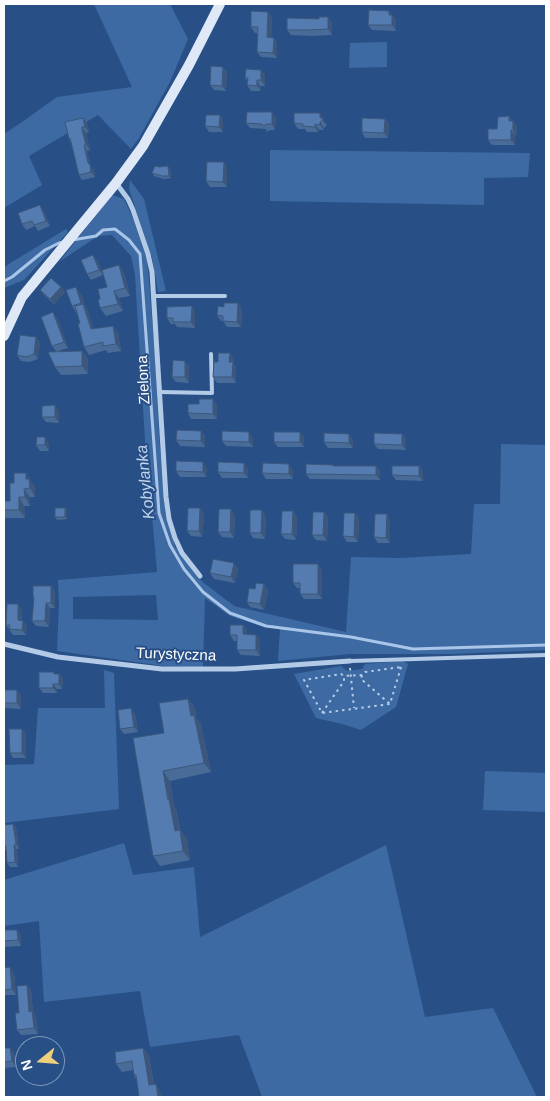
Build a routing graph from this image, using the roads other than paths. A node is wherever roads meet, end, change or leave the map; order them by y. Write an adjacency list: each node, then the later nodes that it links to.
1 (220, 4): 2 (street)
2 (116, 182): 3 (street, Zielona); 5 (street)
3 (154, 296): 4 (lane); 7 (street, Zielona)
4 (225, 296)
5 (4, 336)
6 (212, 354): 7 (lane)
7 (160, 392): 8 (street, Zielona)
8 (200, 576)
9 (4, 644): 11 (street, Turystyczna)
10 (546, 655): 11 (lane)
11 (350, 661)

